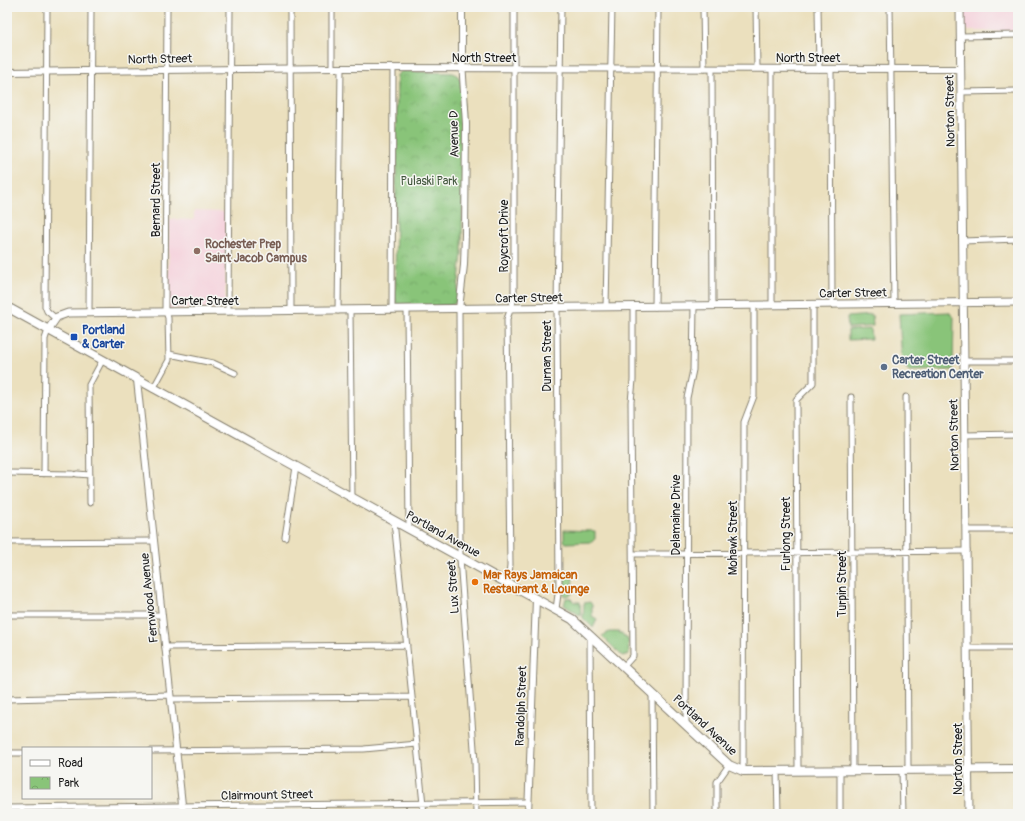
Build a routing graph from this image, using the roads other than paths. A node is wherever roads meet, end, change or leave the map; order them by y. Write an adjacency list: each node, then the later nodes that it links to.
1 (47, 7): 38 (street)
2 (91, 7): 39 (street)
3 (167, 7): 36 (street, Bernard Street)
4 (230, 7): 23 (street)
5 (290, 7): 19 (street)
6 (332, 7): 20 (street)
7 (462, 7): 25 (street, Avenue D)
8 (514, 7): 26 (street, Roycroft Drive)
9 (561, 7): 27 (street, Durnan Street)
10 (612, 7): 28 (street)
11 (658, 7): 29 (street)
12 (703, 7): 30 (street)
13 (756, 7): 22 (street)
14 (818, 7): 33 (street)
15 (890, 7): 37 (street)
16 (960, 7): 18 (main road, Norton Street)
17 (1018, 35): 18 (street)
18 (960, 36): 35 (main road, Norton Street)
19 (290, 68): 20 (street, North Street); 23 (street, North Street); 63 (street)
20 (332, 68): 21 (street, North Street)
21 (341, 68): 24 (street, North Street); 64 (street)
22 (757, 68): 31 (street, North Street); 32 (street, North Street)
23 (230, 69): 36 (street, North Street); 67 (street)
24 (393, 69): 25 (street, North Street); 61 (street)
25 (462, 69): 26 (street, North Street); 59 (street, Avenue D)
26 (514, 69): 27 (street, North Street); 60 (street, Roycroft Drive)
27 (561, 69): 28 (street, North Street); 58 (street, Durnan Street)
28 (610, 69): 29 (street, North Street); 55 (street)
29 (659, 69): 30 (street, North Street); 57 (street)
30 (704, 69): 31 (street, North Street)
31 (712, 69): 52 (street)
32 (772, 69): 33 (street, North Street); 49 (street)
33 (819, 69): 34 (street, North Street)
34 (831, 69): 37 (street, North Street); 47 (street)
35 (960, 69): 37 (street, North Street); 42 (main road, Norton Street)
36 (166, 70): 39 (street, North Street); 68 (street, Bernard Street)
37 (891, 70): 48 (street)
38 (46, 71): 39 (street, North Street); 40 (street, North Street); 69 (street)
39 (90, 71): 66 (street)
40 (7, 72)
41 (1018, 91): 42 (street)
42 (961, 92): 44 (main road, Norton Street)
43 (1018, 240): 44 (street)
44 (963, 241): 45 (main road, Norton Street)
45 (964, 302): 46 (main road, Carter Street); 48 (main road, Carter Street); 73 (main road, Norton Street)
46 (1018, 302)
47 (832, 304): 48 (main road, Carter Street); 50 (main road, Carter Street)
48 (894, 304)
49 (772, 305): 50 (main road, Carter Street); 53 (main road, Carter Street)
50 (813, 305): 99 (street, Furlong Street)
51 (694, 306): 52 (main road, Carter Street); 57 (main road, Carter Street); 101 (street, Delamaine Drive)
52 (713, 306): 53 (main road, Carter Street)
53 (754, 306): 98 (street, Mohawk Street)
54 (7, 307): 70 (main road, Portland Avenue)
55 (606, 307): 56 (main road, Carter Street); 58 (main road, Carter Street)
56 (633, 307): 57 (main road, Carter Street); 100 (street)
57 (655, 307)
58 (557, 308): 60 (main road, Carter Street); 105 (street, Durnan Street)
59 (459, 309): 60 (main road, Carter Street); 62 (main road, Carter Street); 102 (street, Lux Street)
60 (510, 309): 103 (street, Roycroft Drive)
61 (392, 310): 62 (main road, Carter Street); 65 (main road, Carter Street)
62 (407, 310): 89 (street)
63 (291, 311): 64 (main road, Carter Street); 67 (main road, Carter Street)
64 (338, 311): 65 (main road, Carter Street)
65 (350, 311): 86 (street)
66 (89, 312): 68 (main road, Carter Street); 69 (main road, Carter Street)
67 (228, 312): 68 (main road, Carter Street)
68 (167, 313): 71 (street, Bernard Street)
69 (55, 318): 70 (main road)
70 (48, 330): 72 (main road, Portland Avenue); 84 (street)
71 (169, 354): 75 (street); 77 (street, Bernard Street)
72 (102, 361): 76 (main road, Portland Avenue); 85 (street)
73 (964, 361): 74 (street); 81 (main road, Norton Street)
74 (1018, 361)
75 (235, 373)
76 (137, 380): 77 (main road, Portland Avenue); 93 (street, Fernwood Avenue)
77 (153, 389): 82 (main road, Portland Avenue)
78 (851, 397): 96 (street, Turpin Street)
79 (906, 397): 97 (street)
80 (1018, 434): 81 (street)
81 (965, 435): 90 (main road, Norton Street)
82 (296, 467): 86 (main road, Portland Avenue); 92 (street)
83 (7, 473): 84 (street)
84 (44, 474): 85 (street)
85 (90, 475): 87 (street)
86 (352, 498): 88 (main road, Portland Avenue)
87 (90, 503)
88 (394, 521): 89 (main road, Portland Avenue); 109 (street)
89 (409, 529): 102 (main road, Portland Avenue)
90 (967, 530): 91 (street); 95 (main road, Norton Street)
91 (1018, 530)
92 (285, 536)
93 (154, 541): 94 (street); 107 (street, Fernwood Avenue)
94 (7, 542)
95 (967, 551): 97 (street); 111 (main road, Norton Street)
96 (852, 552): 97 (street); 99 (street); 132 (street, Turpin Street)
97 (907, 552): 127 (street)
98 (743, 553): 99 (street); 101 (street); 128 (street, Mohawk Street)
99 (797, 553): 130 (street, Furlong Street)
100 (633, 554): 101 (street); 113 (street)
101 (686, 554): 118 (street, Delamaine Drive)
102 (460, 558): 103 (main road, Portland Avenue); 135 (street, Lux Street)
103 (508, 584): 104 (main road, Portland Avenue)
104 (536, 599): 105 (main road, Portland Avenue); 133 (street, Randolph Street)
105 (556, 609): 108 (main road, Portland Avenue)
106 (7, 615): 107 (street)
107 (162, 615): 110 (street, Fernwood Avenue)
108 (590, 635): 113 (main road, Portland Avenue); 142 (street)
109 (407, 645): 110 (street); 116 (street)
110 (165, 648): 115 (street, Fernwood Avenue)
111 (968, 648): 112 (street); 125 (main road, Norton Street)
112 (1018, 648)
113 (624, 666): 114 (main road, Portland Avenue)
114 (652, 693): 118 (main road, Portland Avenue); 143 (street)
115 (170, 697): 116 (street); 117 (street); 121 (street, Fernwood Avenue)
116 (412, 697): 119 (street)
117 (7, 699)
118 (686, 725): 124 (main road, Portland Avenue)
119 (417, 744): 121 (street); 134 (street)
120 (152, 751): 121 (street)
121 (176, 751): 136 (street, Fernwood Avenue)
122 (7, 753): 123 (street)
123 (22, 753)
124 (729, 765): 128 (main road, Portland Avenue); 144 (street)
125 (969, 769): 126 (main road, Portland Avenue); 127 (main road, Portland Avenue); 148 (main road, Norton Street)
126 (1018, 769)
127 (905, 770): 132 (main road, Portland Avenue); 147 (street)
128 (743, 771): 129 (main road, Portland Avenue)
129 (777, 771): 130 (main road, Portland Avenue); 145 (street)
130 (798, 771): 131 (main road, Portland Avenue)
131 (840, 771): 132 (main road, Portland Avenue); 146 (street)
132 (853, 771)
133 (528, 802): 135 (street, Clairmount Street); 141 (street, Randolph Street)
134 (423, 803): 135 (street, Clairmount Street); 136 (street, Clairmount Street); 139 (street)
135 (476, 803): 140 (street, Lux Street)
136 (182, 806): 137 (street, Clairmount Street); 138 (street, Fernwood Avenue)
137 (7, 808)
138 (183, 814)
139 (424, 814)
140 (476, 814)
141 (528, 814)
142 (591, 814)
143 (653, 814)
144 (716, 814)
145 (778, 814)
146 (840, 814)
147 (903, 814)
148 (969, 814)

